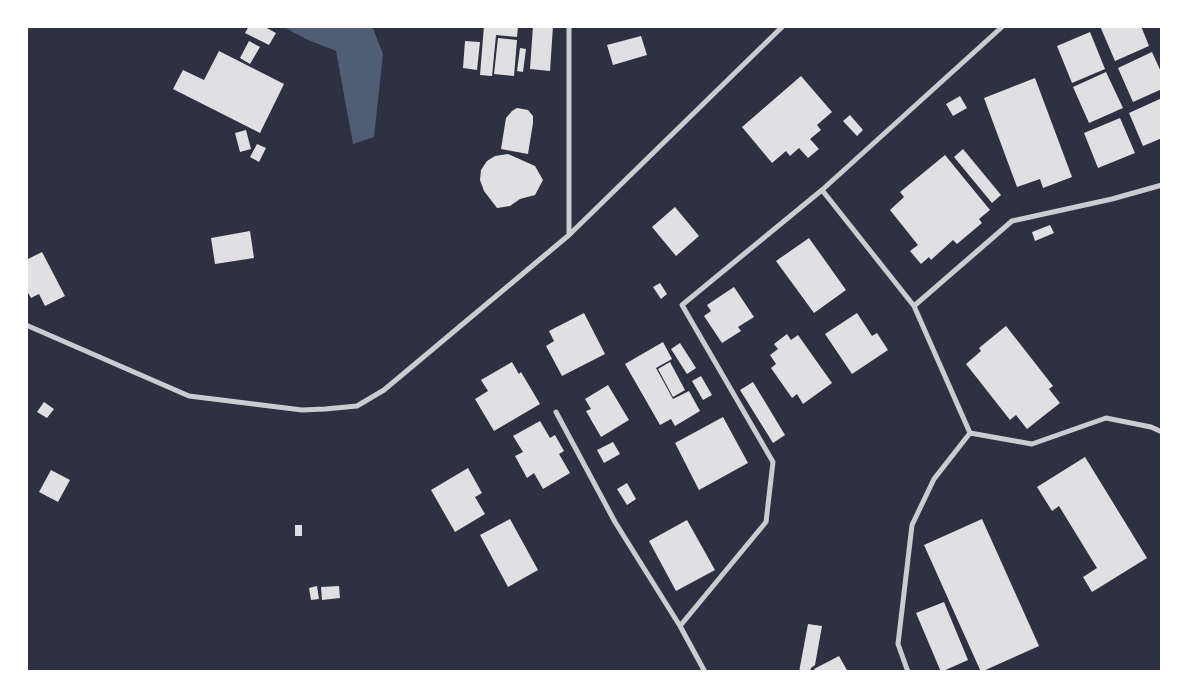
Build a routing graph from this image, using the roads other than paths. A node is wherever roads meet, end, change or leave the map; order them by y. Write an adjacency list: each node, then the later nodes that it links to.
1 (569, 26): 6 (street)
2 (783, 26): 6 (street)
3 (1003, 26): 5 (street)
4 (1162, 185): 7 (street)
5 (822, 190): 7 (street); 12 (street)
6 (569, 235): 8 (street)
7 (914, 306): 11 (street)
8 (26, 325)
9 (556, 412): 12 (street)
10 (1162, 432): 11 (street)
11 (970, 433): 14 (street)
12 (680, 626): 13 (street)
13 (705, 672)
14 (908, 672)

